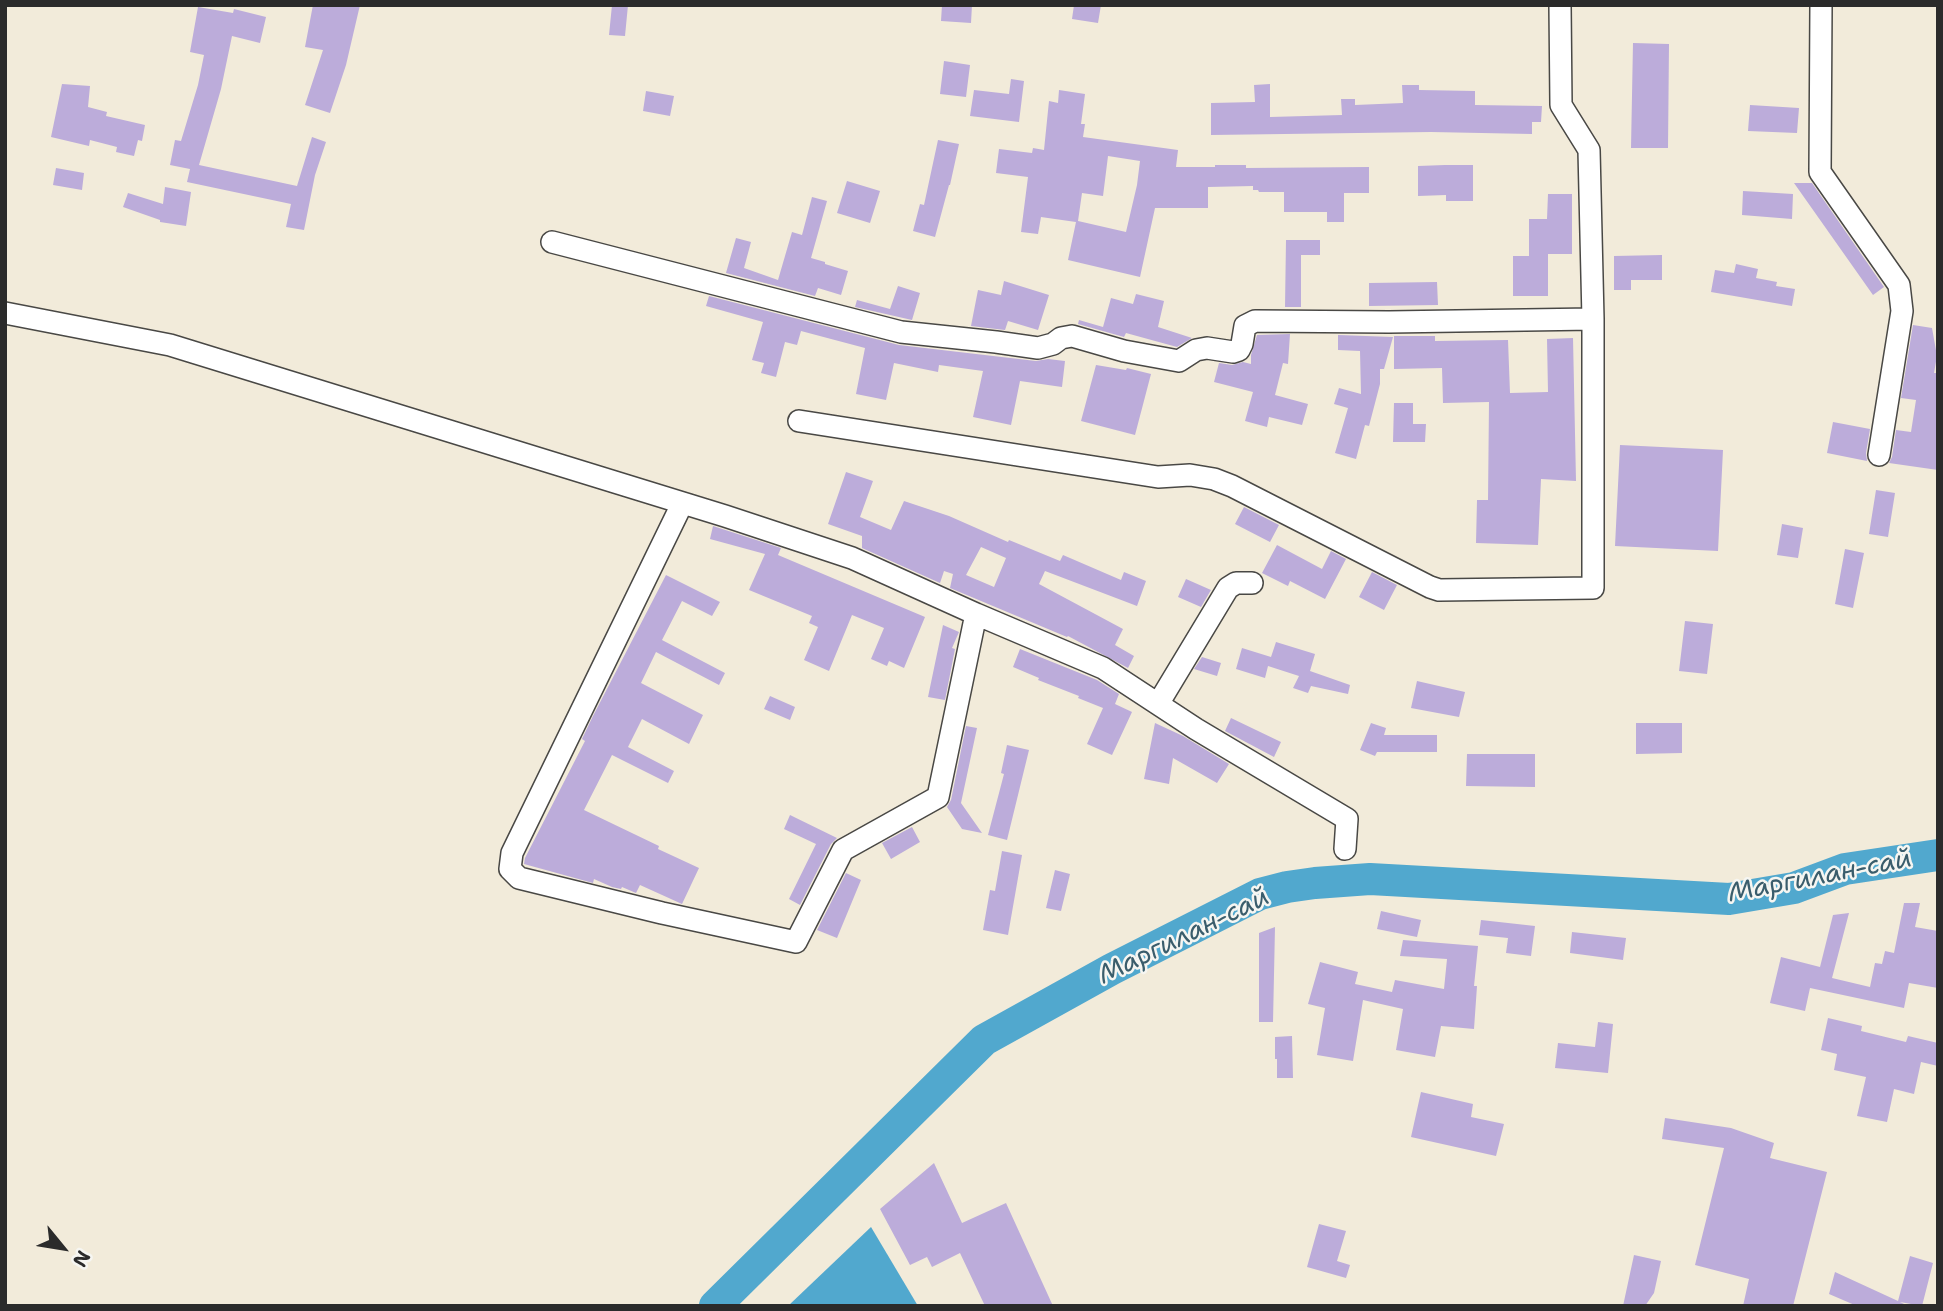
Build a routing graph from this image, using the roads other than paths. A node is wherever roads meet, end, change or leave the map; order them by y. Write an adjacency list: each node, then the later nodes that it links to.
1 (1560, 5): 5 (street)
2 (1821, 5): 7 (street)
3 (552, 242): 5 (street)
4 (5, 313): 8 (street)
5 (1594, 319): 6 (street)
6 (799, 421)
7 (1879, 455)
8 (682, 504): 10 (street); 10 (street)
9 (1252, 583): 11 (street)
10 (976, 614): 11 (street)
11 (1158, 704): 12 (street)
12 (1345, 849)

